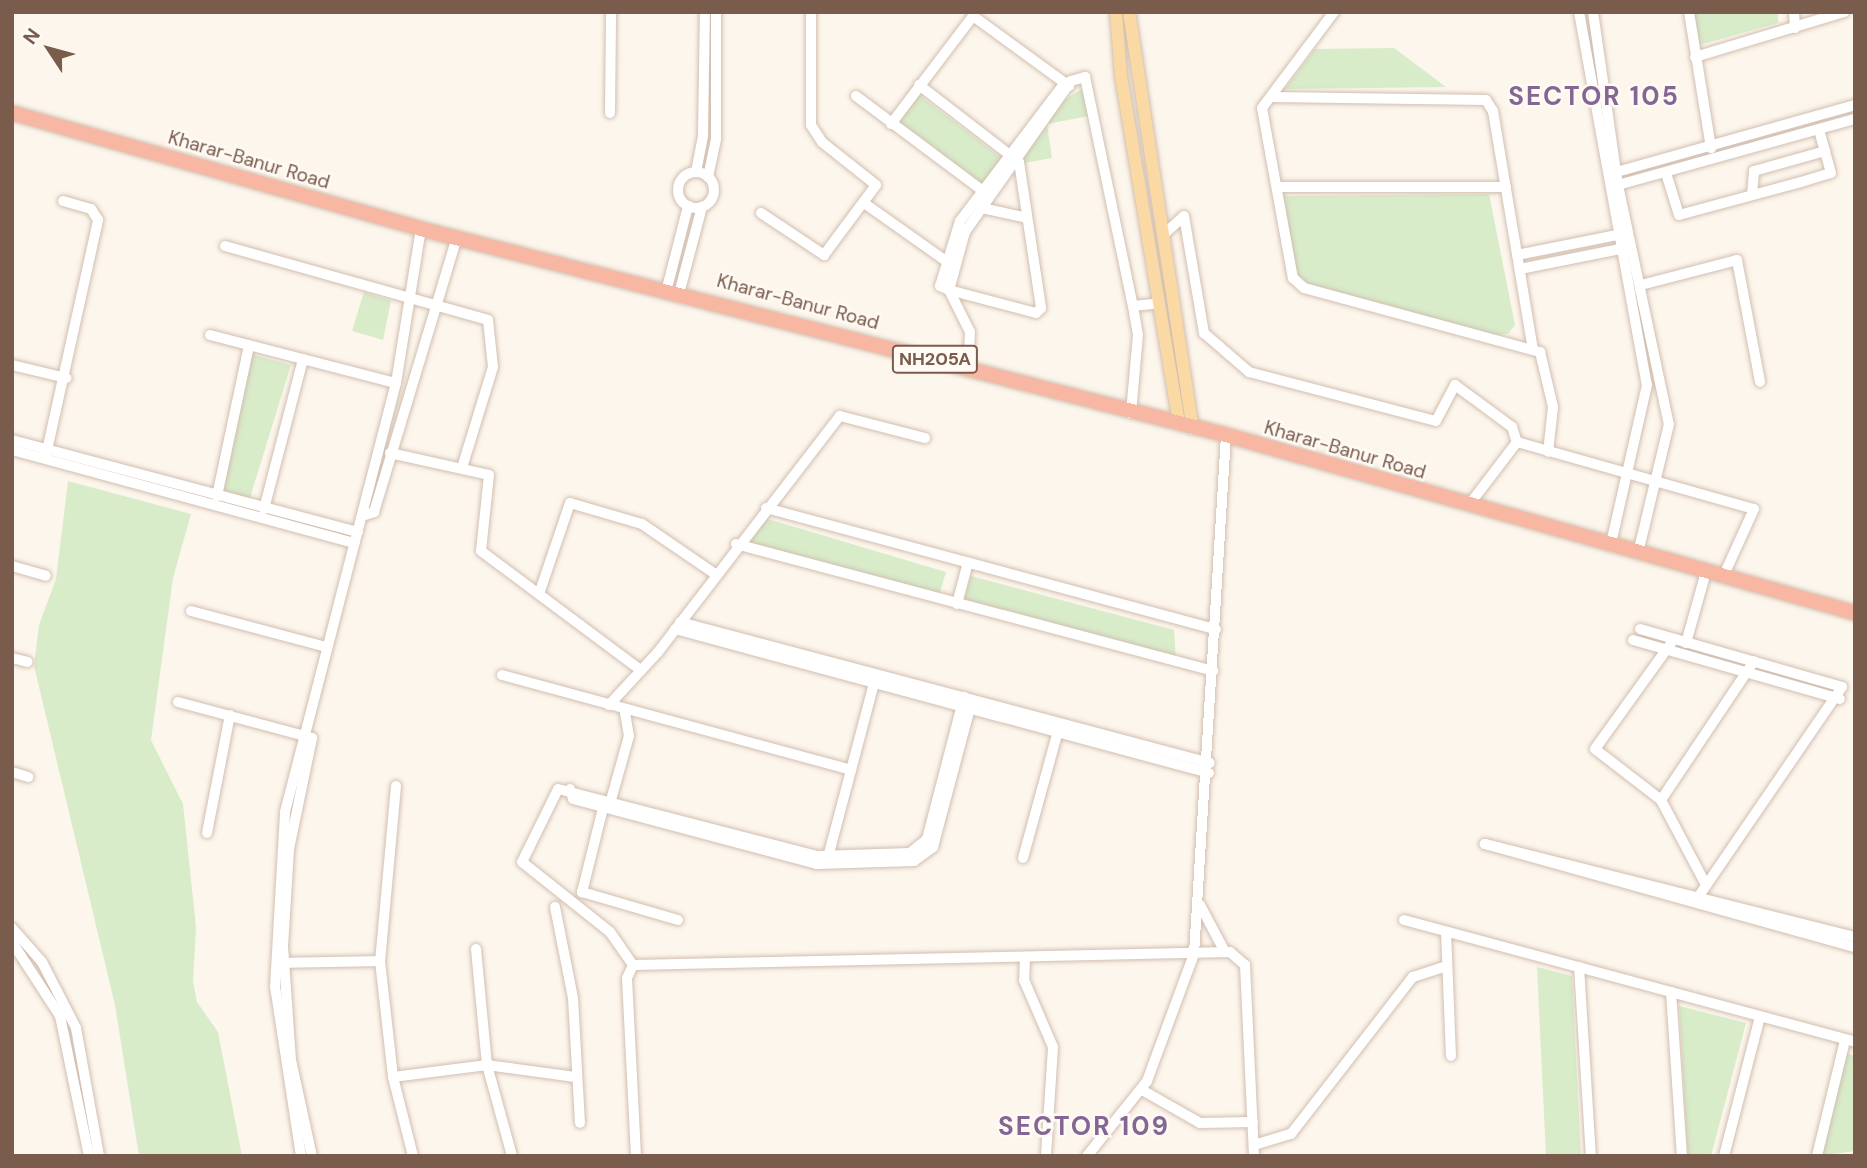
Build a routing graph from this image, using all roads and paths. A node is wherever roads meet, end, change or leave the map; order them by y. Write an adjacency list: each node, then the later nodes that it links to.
1 (611, 12): 23 (street)
2 (705, 12): 30 (street)
3 (716, 12): 33 (street)
4 (811, 12): 40 (street)
5 (1116, 12): 59 (main road)
6 (1129, 12): 47 (main road)
7 (1334, 12): 20 (street)
8 (1579, 12): 16 (street)
9 (1593, 12): 15 (street)
10 (1689, 12): 14 (street)
11 (1794, 12): 13 (street)
12 (1844, 12): 13 (street)
13 (1795, 28): 14 (street)
14 (1695, 57): 27 (street)
15 (1598, 59): 16 (street); 31 (street)
16 (1585, 61): 31 (street)
17 (1069, 84): 18 (street); 29 (street); 61 (street)
18 (919, 85): 25 (street); 29 (street)
19 (856, 96): 25 (street)
20 (1272, 97): 35 (street); 36 (street)
21 (1855, 105): 27 (street)
22 (12, 113): 46 (highway, Kharar-Banur Road / NH205A)
23 (610, 113)
24 (1855, 119): 26 (street)
25 (891, 124): 37 (street)
26 (1819, 130): 28 (street); 32 (street)
27 (1711, 148): 31 (street)
28 (1825, 151): 38 (street); 38 (street)
29 (1014, 157): 37 (street); 45 (street)
30 (696, 172): 33 (street); 41 (street)
31 (1610, 173): 34 (street); 48 (street)
32 (1667, 173): 34 (street); 38 (street)
33 (708, 177): 42 (street)
34 (1618, 185): 55 (street)
35 (1278, 187): 36 (street); 64 (street)
36 (1506, 187): 52 (street)
37 (987, 194): 43 (street); 53 (street)
38 (1752, 195)
39 (63, 201): 68 (street)
40 (864, 203): 44 (street); 53 (street)
41 (688, 206): 42 (street); 56 (street)
42 (702, 207): 56 (street)
43 (982, 208): 45 (street); 57 (street)
44 (761, 214)
45 (1027, 218): 57 (street)
46 (421, 229): 49 (highway, Kharar-Banur Road / NH205A); 58 (street)
47 (1163, 235): 72 (main road); 76 (street)
48 (1617, 235): 51 (street); 52 (street)
49 (457, 237): 56 (highway, Kharar-Banur Road / NH205A); 60 (street)
50 (225, 246): 58 (street)
51 (1620, 249): 54 (street); 82 (street)
52 (1517, 255): 54 (street)
53 (946, 261): 57 (street)
54 (1520, 269): 64 (street)
55 (1641, 285): 69 (street); 83 (street)
56 (674, 289): 67 (highway, Kharar-Banur Road / NH205A)
57 (949, 290): 67 (street)
58 (412, 297): 60 (street); 70 (street)
59 (1160, 303): 61 (street); 72 (main road)
60 (439, 304): 79 (street); 81 (street)
61 (1133, 306): 71 (street)
62 (209, 335): 63 (street)
63 (249, 345): 65 (street); 84 (street)
64 (1533, 349): 78 (street)
65 (303, 359): 70 (street); 87 (street)
66 (12, 365): 68 (street)
67 (968, 369): 71 (highway, Kharar-Banur Road / NH205A)
68 (66, 378): 80 (street)
69 (1760, 382)
70 (396, 383): 88 (street)
71 (1131, 413): 72 (highway, Kharar-Banur Road / NH205A)
72 (1186, 426): 73 (highway, Kharar-Banur Road / NH205A)
73 (1226, 435): 85 (highway, Kharar-Banur Road / NH205A); 105 (street)
74 (925, 438): 86 (street)
75 (12, 440): 80 (street)
76 (1517, 442): 78 (street); 85 (street)
77 (12, 450): 80 (street)
78 (1548, 452): 82 (street)
79 (390, 453): 81 (street); 88 (street)
80 (46, 454): 84 (street); 90 (street)
81 (462, 468): 100 (street)
82 (1631, 474): 83 (street); 92 (street)
83 (1658, 481): 93 (street); 99 (street)
84 (217, 496): 87 (street)
85 (1469, 505): 92 (highway, Kharar-Banur Road / NH205A)
86 (766, 508): 91 (street); 94 (street)
87 (264, 509): 89 (street)
88 (362, 516): 89 (street)
89 (358, 532): 90 (street)
90 (355, 543): 110 (street)
91 (736, 544): 97 (street); 101 (street)
92 (1611, 544): 93 (highway, Kharar-Banur Road / NH205A)
93 (1638, 552): 96 (highway, Kharar-Banur Road / NH205A)
94 (968, 562): 101 (street); 105 (street)
95 (12, 566): 98 (street)
96 (1706, 572): 99 (highway, Kharar-Banur Road / NH205A); 109 (street)
97 (715, 574): 100 (street); 104 (street)
98 (46, 576)
99 (1723, 577): 103 (highway, Kharar-Banur Road / NH205A)
100 (539, 594): 115 (street)
101 (957, 604): 116 (street)
102 (191, 611): 110 (street)
103 (1855, 613)
104 (678, 625): 115 (street); 119 (street)
105 (1216, 629): 116 (street)
106 (1640, 629): 107 (street)
107 (1674, 639): 109 (street); 111 (street)
108 (1633, 640): 111 (street)
109 (1686, 643): 113 (street)
110 (326, 647): 127 (street)
111 (1668, 650): 117 (street); 133 (street)
112 (12, 658): 114 (street)
113 (1754, 661): 117 (street); 120 (street)
114 (27, 662)
115 (638, 667): 123 (street)
116 (1213, 671): 128 (street)
117 (1748, 671): 120 (street); 133 (street)
118 (502, 675): 123 (street)
119 (875, 678): 122 (street); 129 (street)
120 (1840, 699): 139 (street)
121 (178, 702): 125 (street)
122 (967, 703): 126 (street); 137 (street)
123 (609, 705): 124 (street)
124 (624, 709): 129 (street); 134 (street)
125 (230, 715): 127 (street); 135 (street)
126 (1059, 728): 128 (street); 136 (street)
127 (302, 733): 155 (street)
128 (1209, 768): 141 (street)
129 (851, 770): 137 (street)
130 (12, 772): 131 (street)
131 (28, 776)
132 (396, 786): 154 (street)
133 (1661, 800): 139 (street)
134 (607, 804): 137 (street); 143 (street); 156 (street)
135 (207, 833)
136 (1023, 858)
137 (827, 861)
138 (1609, 876): 138 (street); 140 (street); 149 (street)
139 (1706, 885): 140 (street)
140 (1699, 895): 147 (street)
141 (1200, 905): 151 (street); 152 (street)
142 (555, 907): 165 (street)
143 (678, 920)
144 (1404, 920): 146 (street)
145 (12, 928): 171 (street)
146 (1446, 932): 157 (street); 158 (street)
147 (1855, 937)
148 (12, 942): 170 (street)
149 (1855, 947)
150 (475, 949): 163 (street)
151 (1225, 952): 152 (street); 167 (street)
152 (1194, 954): 153 (street); 166 (street)
153 (1025, 957): 156 (street); 177 (street)
154 (380, 961): 155 (street); 164 (street)
155 (279, 963): 172 (street); 173 (street)
156 (633, 965): 176 (street)
157 (1447, 966): 162 (street); 169 (street)
158 (1579, 967): 159 (street); 179 (street)
159 (1671, 992): 160 (street); 180 (street)
160 (1760, 1017): 161 (street); 181 (street)
161 (1850, 1041): 182 (street)
162 (1451, 1056)
163 (487, 1065): 164 (street); 165 (street); 175 (street)
164 (393, 1077): 174 (street)
165 (575, 1077): 168 (street)
166 (1142, 1090): 167 (street); 178 (street)
167 (1253, 1122): 169 (street)
168 (580, 1123)
169 (1254, 1150)
170 (89, 1156)
171 (99, 1156)
172 (301, 1156)
173 (312, 1156)
174 (413, 1156)
175 (512, 1156)
176 (636, 1156)
177 (1046, 1156)
178 (1087, 1156)
179 (1591, 1156)
180 (1682, 1156)
181 (1724, 1156)
182 (1816, 1156)

